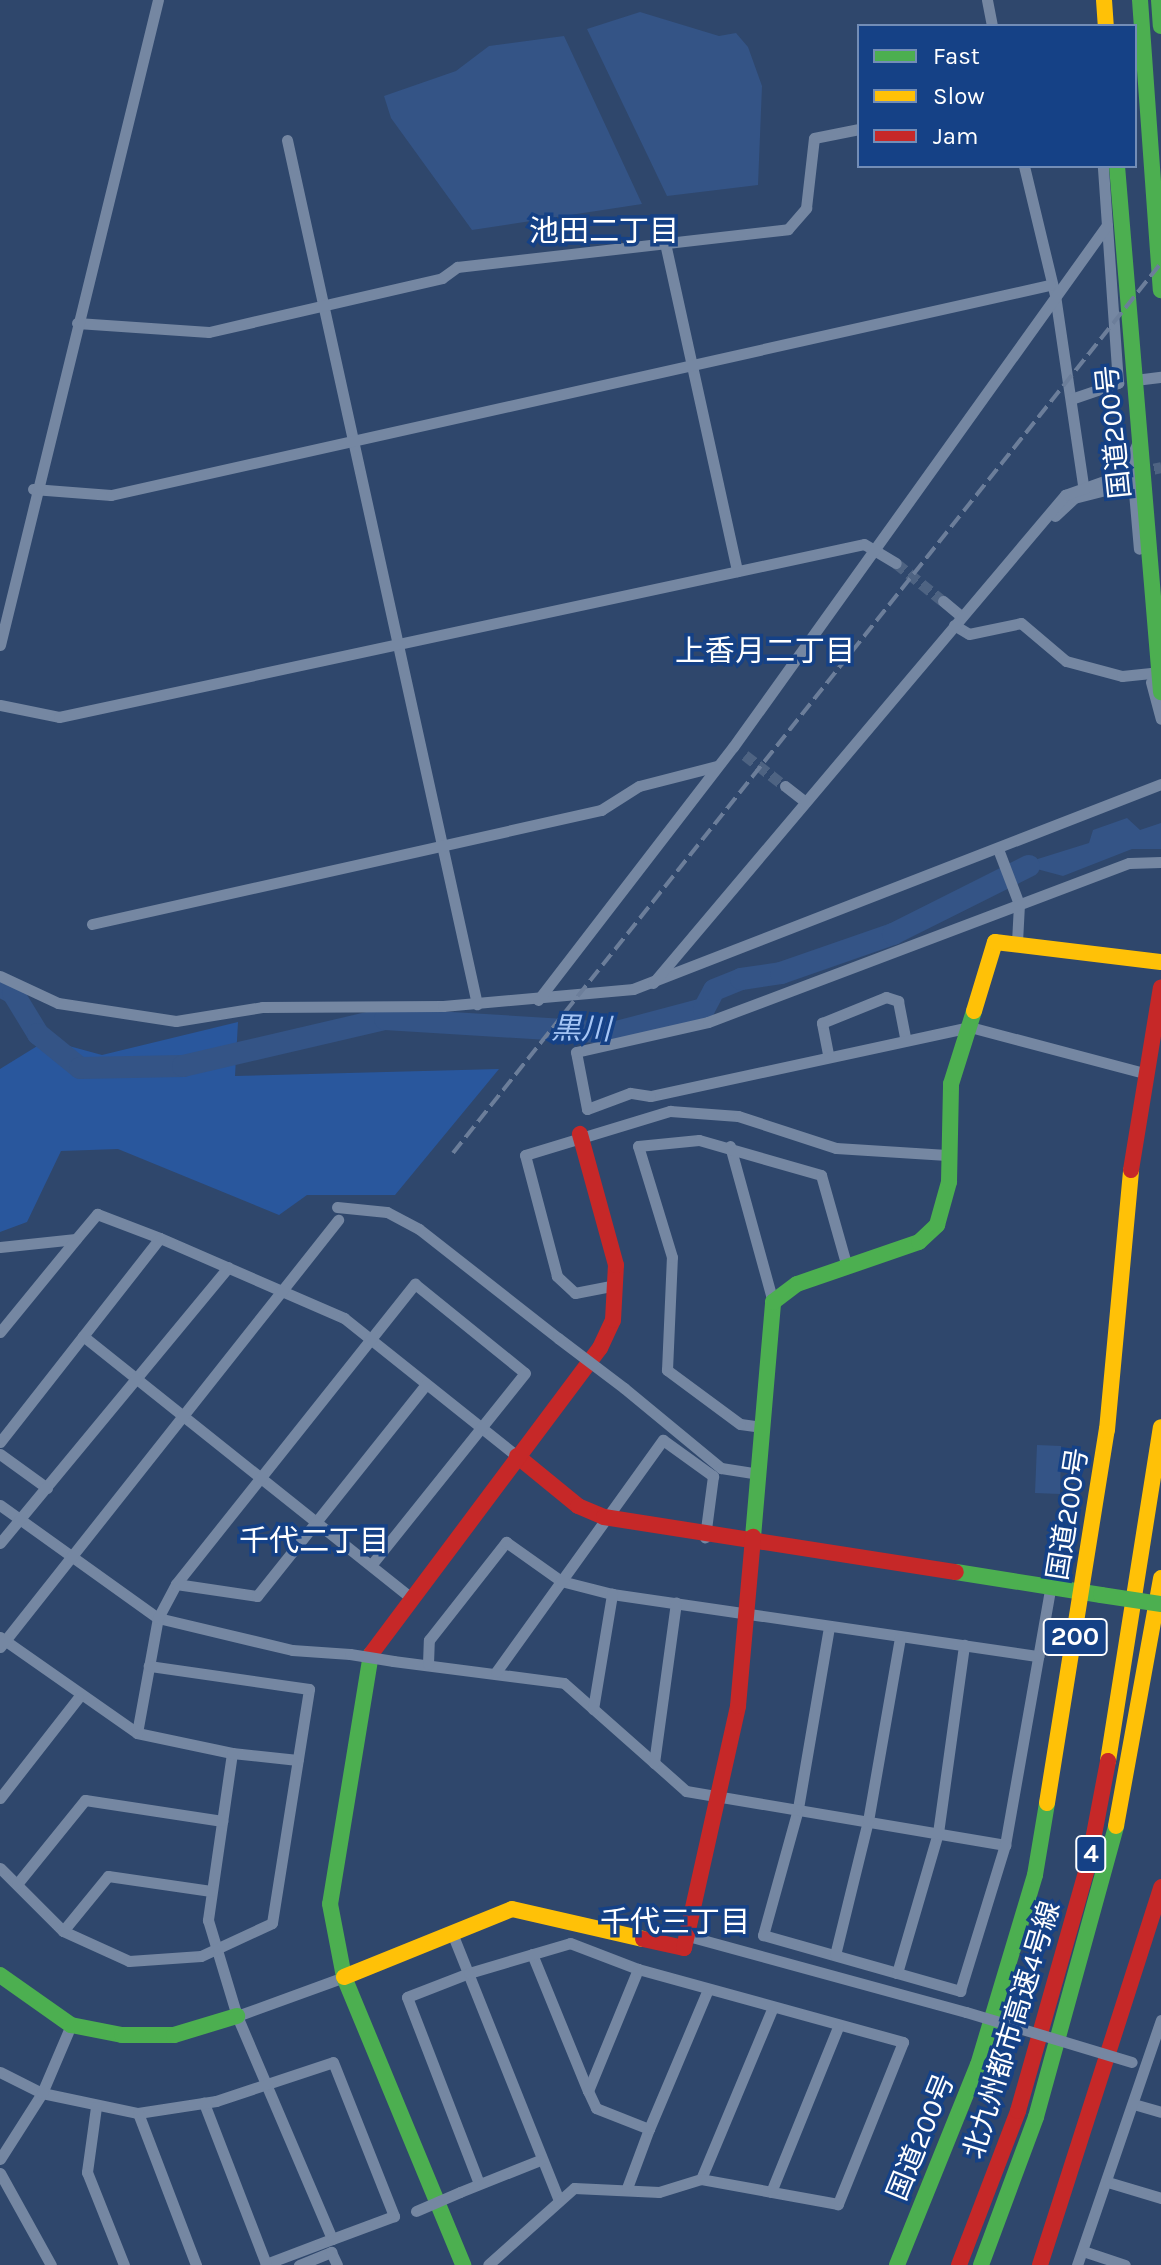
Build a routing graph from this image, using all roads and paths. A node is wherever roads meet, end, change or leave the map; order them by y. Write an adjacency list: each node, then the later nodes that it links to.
1 (158, 0): 19 (street)
2 (987, 0): 6 (street)
3 (1104, 0): 7 (main road)
4 (1140, 0): 17 (main road)
5 (1159, 0): 8 (main road)
6 (992, 24)
7 (1106, 24)
8 (1161, 26)
9 (857, 129): 15 (street)
10 (287, 140): 18 (street)
11 (1024, 168): 16 (street)
12 (1103, 168): 14 (street)
13 (1117, 168): 22 (main road, 国道200号)
14 (1107, 225): 16 (street); 22 (street)
15 (665, 243): 18 (street); 20 (street)
16 (1052, 290): 20 (street); 23 (street); 31 (street)
17 (1161, 290)
18 (322, 307): 19 (street); 25 (street)
19 (77, 323): 29 (street)
20 (692, 365): 25 (street); 33 (street)
21 (1161, 377): 22 (street)
22 (1126, 381): 23 (street); 24 (main road, 国道200号)
23 (1071, 399): 28 (street)
24 (1141, 433): 27 (street); 39 (main road, 国道200号)
25 (351, 440): 29 (street); 36 (street)
26 (1121, 475): 28 (street)
27 (1133, 483): 30 (street); 38 (street)
28 (1083, 484): 30 (street)
29 (33, 489): 37 (street)
30 (1029, 536): 35 (street)
31 (874, 547): 32 (street); 33 (street); 42 (street)
32 (896, 563)
33 (737, 571): 36 (street)
34 (943, 601): 35 (street)
35 (958, 620): 38 (street); 47 (street)
36 (396, 642): 40 (street); 48 (street)
37 (0, 645)
38 (1151, 673): 41 (street)
39 (1161, 692)
40 (0, 705)
41 (1161, 719)
42 (733, 747): 43 (street); 44 (street)
43 (745, 755)
44 (717, 766): 48 (street); 58 (street)
45 (1161, 784): 49 (street)
46 (785, 786): 47 (street)
47 (804, 801): 56 (street)
48 (442, 847): 52 (street); 59 (street)
49 (999, 852): 51 (street); 56 (street)
50 (1161, 862): 51 (street)
51 (1017, 901): 53 (street); 62 (street)
52 (92, 924)
53 (1017, 939): 54 (main road); 60 (main road)
54 (1161, 962)
55 (0, 976): 59 (street)
56 (653, 983): 58 (street)
57 (1161, 987): 63 (main road, 国道200号 / 200)
58 (538, 1001): 59 (street)
59 (477, 1004)
60 (970, 1027): 61 (street); 63 (street); 66 (main road)
61 (905, 1038): 62 (street); 62 (street)
62 (828, 1054)
63 (1144, 1073): 105 (main road, 国道200号 / 200)
64 (580, 1134): 66 (street); 74 (main road); 74 (street)
65 (730, 1146): 73 (street); 76 (street); 83 (street)
66 (947, 1155): 73 (main road)
67 (337, 1207): 89 (street, bridge)
68 (338, 1220): 75 (street)
69 (160, 1238): 70 (street); 72 (street); 78 (street)
70 (76, 1239): 71 (street); 77 (street)
71 (0, 1247)
72 (228, 1267): 75 (street); 80 (street)
73 (847, 1267): 76 (main road)
74 (616, 1285): 88 (main road)
75 (285, 1294): 79 (street); 82 (street)
76 (773, 1302): 83 (main road)
77 (0, 1332)
78 (83, 1336): 80 (street); 86 (street)
79 (371, 1339): 81 (street); 85 (street); 90 (street)
80 (134, 1378): 82 (street); 91 (street)
81 (426, 1384): 85 (street); 94 (street)
82 (186, 1420): 90 (street); 99 (street)
83 (762, 1427): 89 (main road)
84 (1161, 1427): 187 (main road, 北九州都市高速4号線 / 4)
85 (480, 1428): 88 (street); 100 (street)
86 (0, 1442)
87 (0, 1454): 91 (street)
88 (517, 1456): 93 (main road); 106 (main road)
89 (758, 1474): 98 (main road)
90 (261, 1477): 94 (street); 103 (street)
91 (47, 1488): 95 (street)
92 (0, 1505): 95 (street)
93 (604, 1517): 96 (main road); 96 (street); 102 (street)
94 (316, 1521): 100 (street); 103 (street)
95 (21, 1522): 97 (street); 99 (street)
96 (705, 1537): 98 (main road)
97 (0, 1543)
98 (756, 1544): 104 (main road); 110 (main road)
99 (74, 1559): 111 (street); 114 (street)
100 (371, 1565): 106 (street)
101 (1161, 1578): 188 (main road, 北九州都市高速4号線 / 4)
102 (561, 1581): 107 (street); 117 (street); 119 (street)
103 (176, 1584): 111 (street)
104 (1050, 1589): 105 (main road); 116 (street)
105 (1082, 1592): 109 (main road, bridge); 186 (main road, 国道200号 / 200)
106 (406, 1594): 147 (main road)
107 (612, 1594): 108 (street); 121 (street)
108 (676, 1603): 110 (street); 125 (street)
109 (1161, 1604)
110 (749, 1614): 112 (street); 126 (main road)
111 (158, 1618): 117 (street, bridge); 118 (street)
112 (829, 1627): 113 (street); 128 (street)
113 (900, 1638): 115 (street); 130 (street)
114 (2, 1642): 120 (street)
115 (964, 1645): 116 (street); 131 (street)
116 (1039, 1656): 132 (street)
117 (428, 1664): 119 (street)
118 (149, 1666): 122 (street); 124 (street)
119 (496, 1672): 121 (street)
120 (78, 1698): 122 (street); 127 (street)
121 (593, 1709): 125 (street)
122 (137, 1733): 123 (street)
123 (232, 1753): 124 (street); 129 (street)
124 (298, 1760): 140 (street)
125 (654, 1763): 126 (street)
126 (720, 1795): 128 (street); 139 (main road)
127 (0, 1798)
128 (798, 1809): 130 (street); 142 (street)
129 (222, 1821): 134 (street); 136 (street)
130 (868, 1821): 131 (street); 142 (street)
131 (938, 1833): 132 (street); 145 (street)
132 (1005, 1845): 145 (street)
133 (0, 1868): 134 (street)
134 (17, 1884): 137 (street)
135 (1161, 1887): 189 (main road)
136 (211, 1891): 137 (street); 140 (street)
137 (63, 1931): 140 (street)
138 (452, 1933): 139 (main road); 144 (street); 147 (main road)
139 (688, 1936): 155 (street, bridge)
140 (215, 1948): 150 (street)
141 (532, 1954): 143 (street); 144 (street); 158 (street)
142 (835, 1955): 145 (street)
143 (638, 1969): 148 (street); 158 (street)
144 (469, 1973): 167 (street); 170 (street)
145 (897, 1973)
146 (0, 1975): 152 (main road)
147 (344, 1977): 150 (street); 184 (main road)
148 (708, 1989): 149 (street); 165 (street)
149 (773, 2007): 153 (street); 169 (street)
150 (237, 2016): 152 (main road); 157 (street)
151 (1161, 2020): 154 (street)
152 (71, 2025): 159 (street)
153 (838, 2027): 173 (street); 173 (street)
154 (1158, 2046): 155 (street)
155 (1149, 2068): 161 (street)
156 (0, 2072): 159 (street)
157 (271, 2087): 160 (street); 177 (street); 177 (street)
158 (588, 2091): 165 (street)
159 (42, 2093): 162 (street); 166 (street)
160 (204, 2103): 164 (street); 177 (street)
161 (1137, 2105): 163 (street); 171 (street)
162 (96, 2107): 164 (street); 180 (street)
163 (1161, 2112)
164 (138, 2113): 181 (street)
165 (649, 2129): 172 (street)
166 (0, 2159)
167 (540, 2160): 170 (street); 174 (street)
168 (0, 2173): 179 (street)
169 (701, 2179): 172 (street); 173 (street)
170 (478, 2181): 176 (street, bridge)
171 (1111, 2183): 175 (street); 178 (street)
172 (627, 2188): 174 (street)
173 (771, 2192)
174 (558, 2198): 185 (street)
175 (1161, 2198)
176 (416, 2211)
177 (332, 2239)
178 (1083, 2251): 190 (street); 191 (street)
179 (51, 2265)
180 (124, 2265)
181 (196, 2265)
182 (299, 2265): 183 (street)
183 (337, 2265)
184 (463, 2265)
185 (488, 2265)
186 (897, 2265)
187 (959, 2265)
188 (981, 2265)
189 (1040, 2265)
190 (1077, 2265)
191 (1125, 2265)

